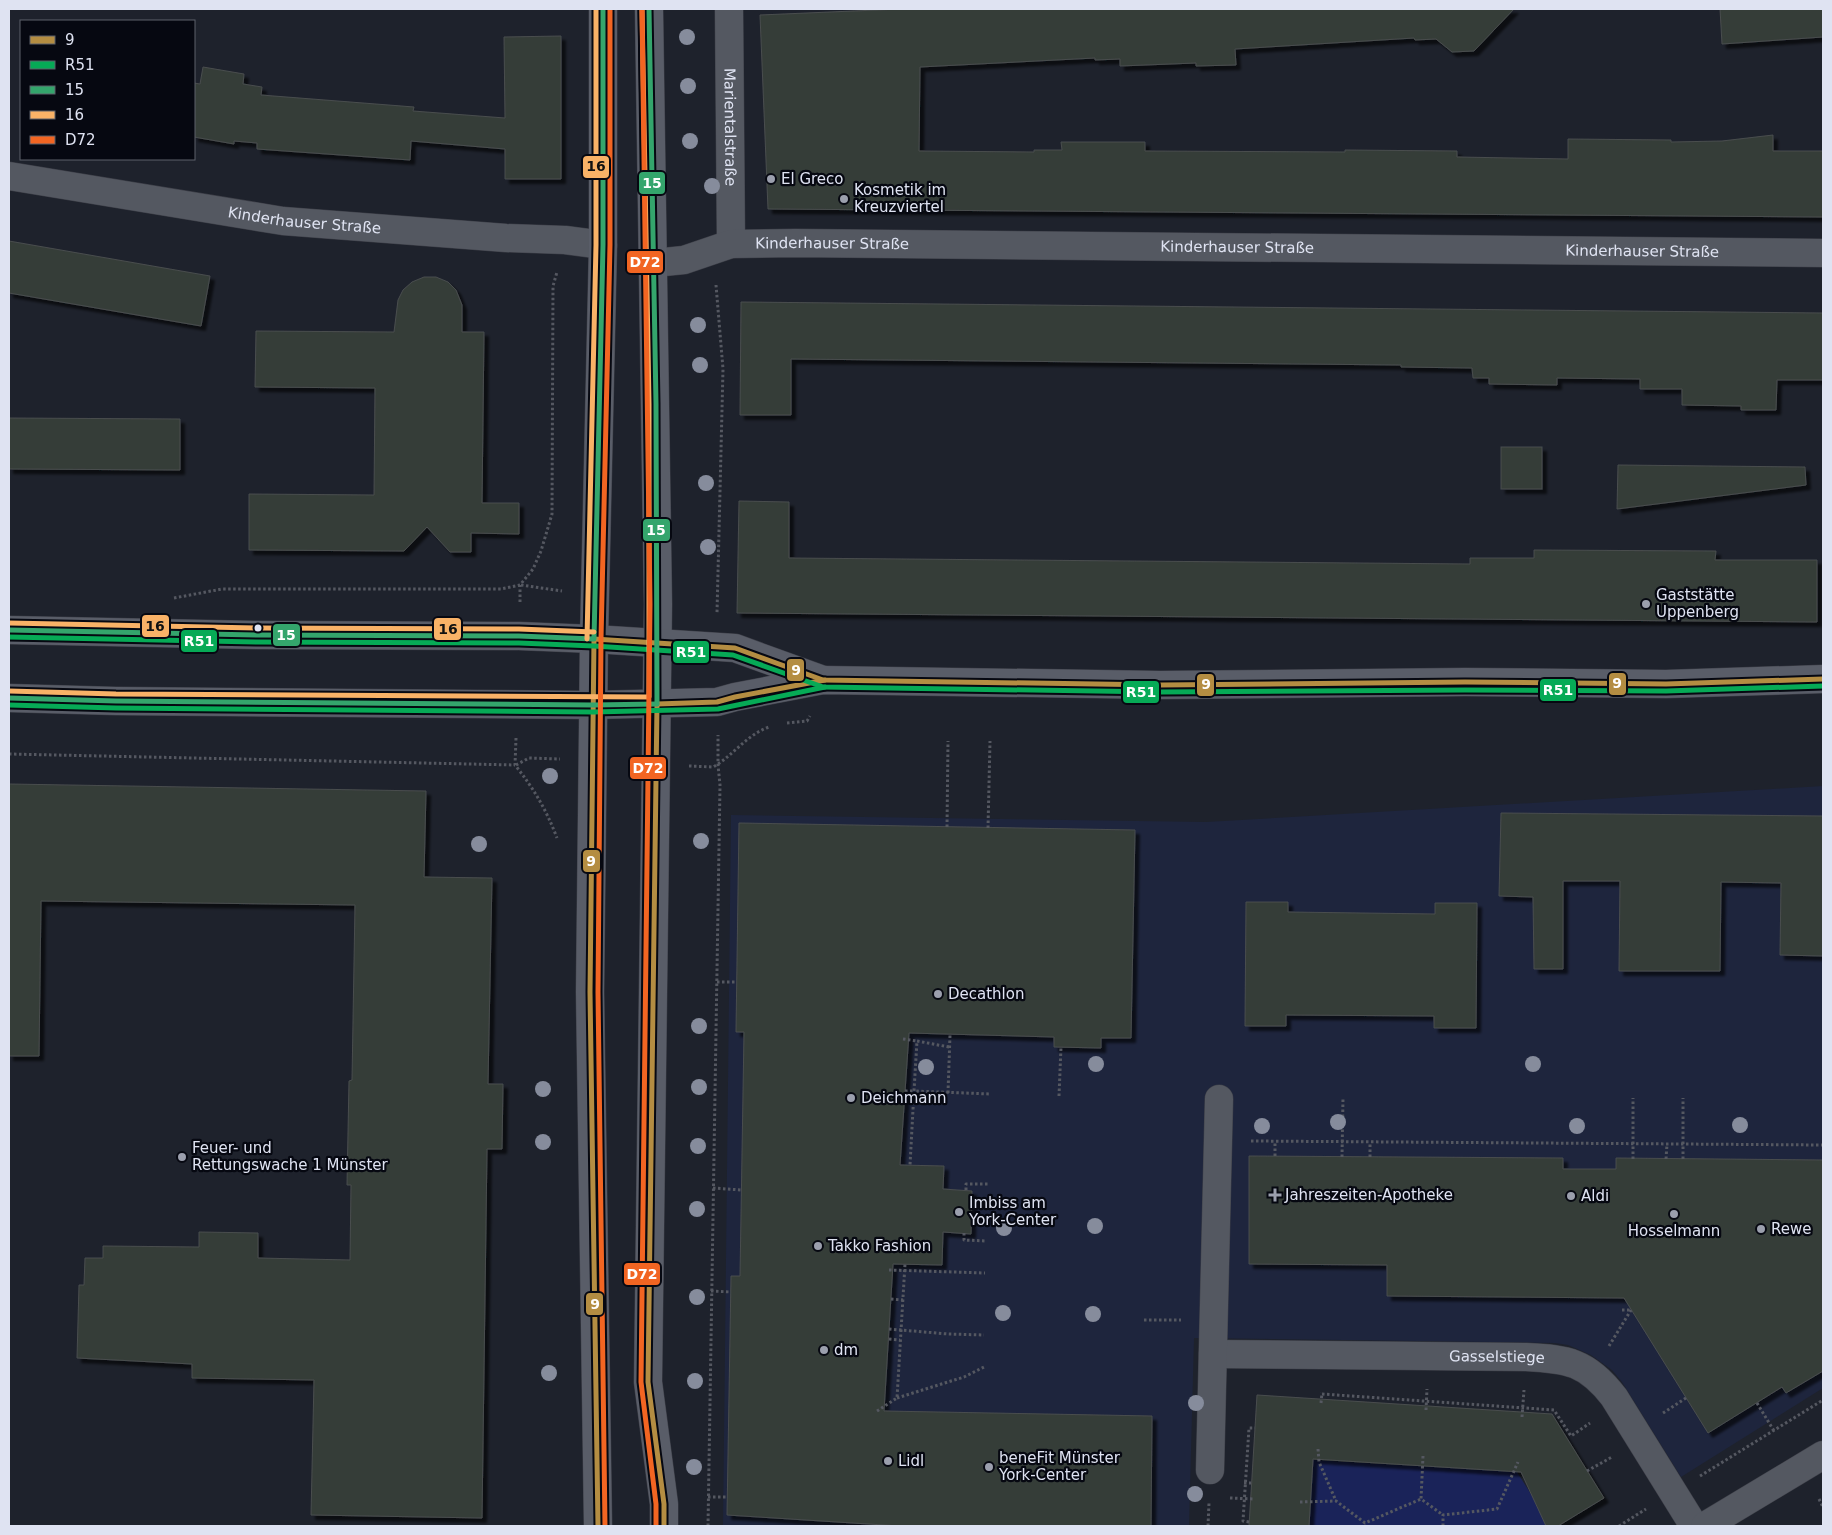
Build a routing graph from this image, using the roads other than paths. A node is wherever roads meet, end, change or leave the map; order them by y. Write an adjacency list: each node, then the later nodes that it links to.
1 (603, 9): 6 (main road)
2 (649, 9): 8 (main road)
3 (730, 9): 5 (street, Marientalstraße)
4 (9, 176): 6 (street, Kinderhauser Straße)
5 (731, 244): 7 (street, Kinderhauser Straße); 8 (street, Kinderhauser Straße)
6 (603, 245): 10 (main road)
7 (1823, 253)
8 (654, 263): 11 (main road)
9 (9, 630): 10 (main road)
10 (594, 639): 11 (main road); 16 (main road)
11 (657, 644): 13 (main road); 15 (main road)
12 (1823, 679): 13 (main road)
13 (823, 680): 15 (main road)
14 (9, 698): 16 (main road)
15 (657, 704): 16 (main road); 22 (main road)
16 (593, 705): 21 (main road)
17 (1219, 1099): 18 (street)
18 (1213, 1354): 20 (street); 23 (street, Gasselstiege)
19 (1823, 1455): 24 (street)
20 (1210, 1470)
21 (598, 1526)
22 (664, 1526)
23 (1694, 1526)
24 (1705, 1526)

